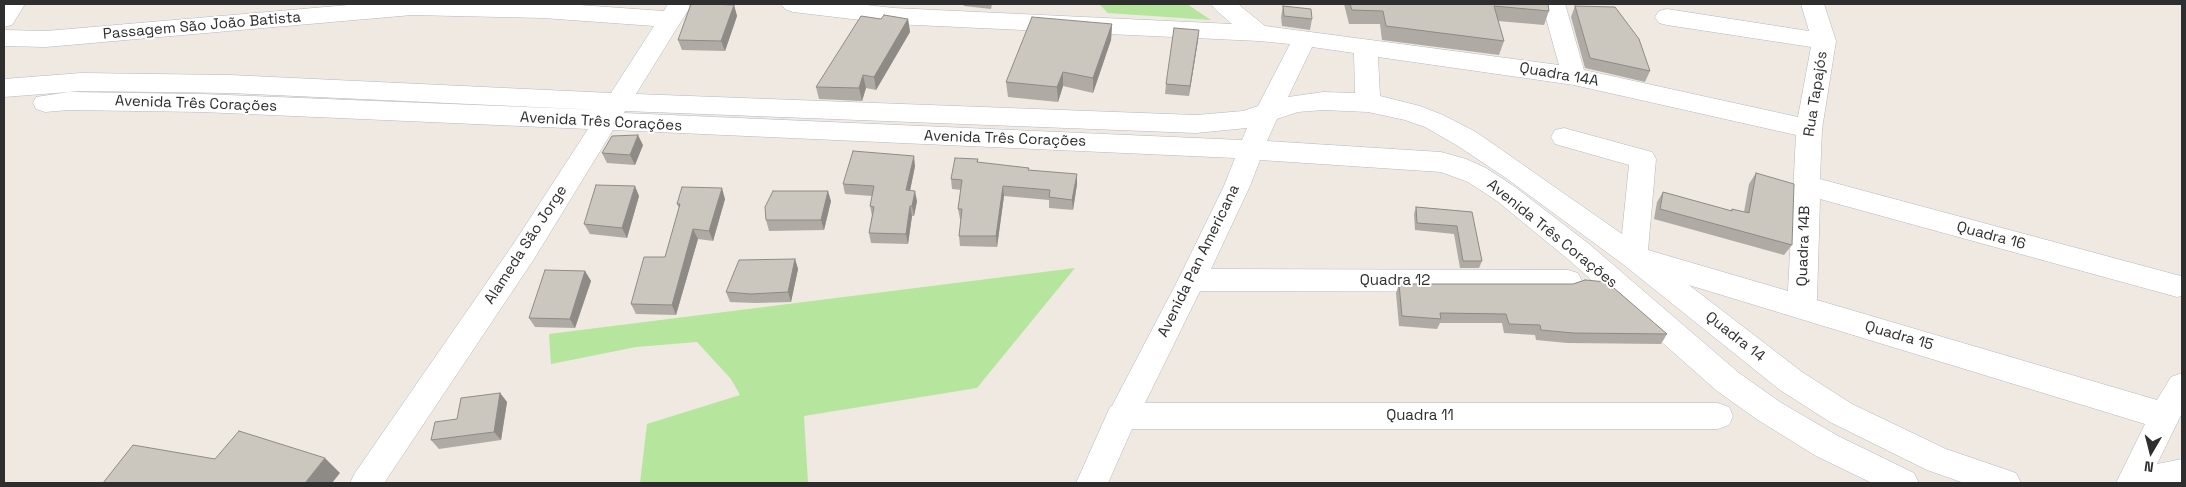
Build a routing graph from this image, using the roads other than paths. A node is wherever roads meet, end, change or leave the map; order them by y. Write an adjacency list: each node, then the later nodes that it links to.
1 (13, 4): 8 (street)
2 (793, 4): 9 (street, Quadra 14A)
3 (1223, 4): 9 (street)
4 (1554, 4): 14 (street)
5 (1813, 4): 12 (street, Rua Tapajós)
6 (675, 12): 10 (street, Passagem São João Batista); 18 (street, Alameda São Jorge)
7 (1667, 17): 12 (street)
8 (4, 18)
9 (1259, 33): 11 (street, Quadra 14A)
10 (4, 38)
11 (1305, 38): 13 (street, Quadra 14A); 17 (street, Avenida Pan Americana)
12 (1824, 41): 20 (street, Rua Tapajós)
13 (1366, 46): 14 (street, Quadra 14A); 16 (street)
14 (1574, 76): 20 (street, Quadra 14A)
15 (7, 96): 18 (street, Avenida Três Corações)
16 (1368, 103): 17 (street, Avenida Três Corações); 19 (street, Avenida Três Corações)
17 (1278, 109): 18 (street, Avenida Três Corações); 22 (street, Avenida Pan Americana); 23 (street)
18 (612, 112): 22 (street, Avenida Três Corações); 36 (street, Alameda São Jorge)
19 (1411, 112): 24 (street); 26 (street, Avenida Três Corações)
20 (1809, 129): 25 (street, Rua Tapajós)
21 (1564, 137): 26 (street)
22 (1251, 150): 23 (street, Avenida Três Corações); 27 (street, Avenida Pan Americana)
23 (1305, 152): 24 (street, Avenida Três Corações)
24 (1406, 159): 38 (street, Avenida Três Corações)
25 (1806, 185): 29 (street, Quadra 16); 30 (street, Quadra 14B)
26 (1634, 257): 30 (street, Quadra 15); 39 (street, Quadra 14)
27 (1192, 280): 28 (street, Quadra 12); 32 (street, Avenida Pan Americana)
28 (1568, 281)
29 (2177, 286)
30 (1802, 308): 34 (street, Quadra 15)
31 (2182, 386): 34 (street)
32 (1121, 416): 33 (street, Quadra 11); 37 (street, Avenida Pan Americana)
33 (1718, 416)
34 (2164, 416): 40 (street)
35 (2182, 473): 41 (street)
36 (366, 483)
37 (1092, 483)
38 (1903, 483)
39 (2005, 483)
40 (2132, 483)
41 (2142, 483)

